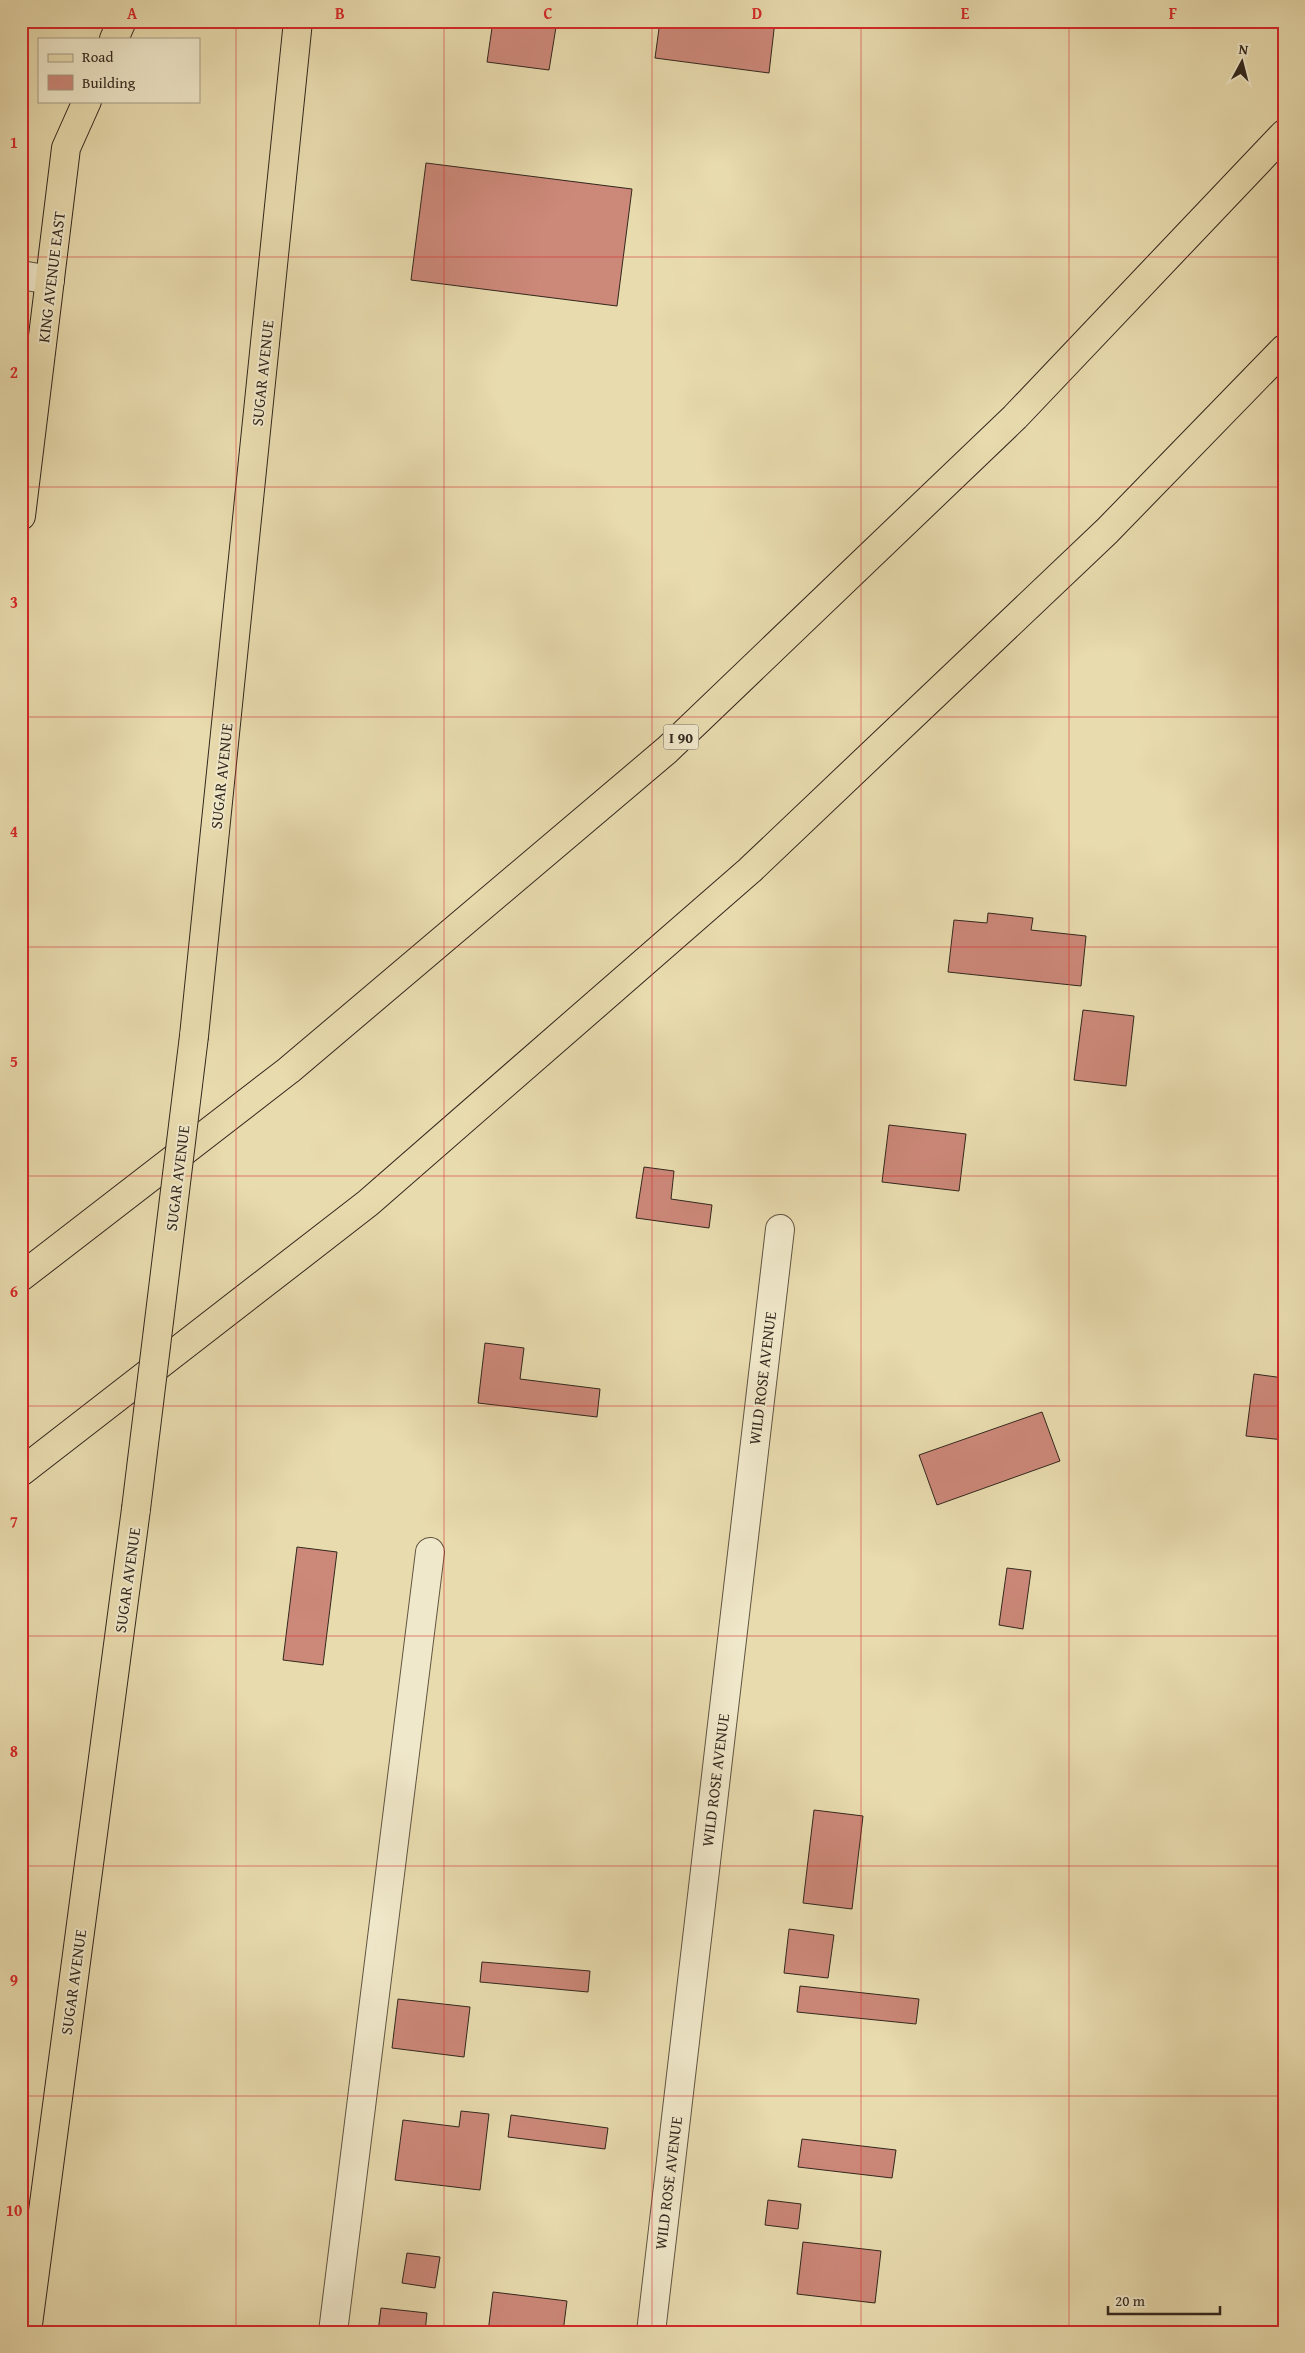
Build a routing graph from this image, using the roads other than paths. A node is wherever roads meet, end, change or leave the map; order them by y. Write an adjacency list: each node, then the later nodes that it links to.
1 (122, 21): 3 (main road)
2 (298, 21): 14 (main road, SUGAR AVENUE, bridge)
3 (114, 38)
4 (87, 102): 7 (main road, KING AVENUE EAST)
5 (1284, 134): 11 (main road, I 90)
6 (21, 275): 7 (street)
7 (50, 280): 9 (main road, KING AVENUE EAST)
8 (1284, 349): 12 (main road)
9 (21, 516)
10 (780, 1229): 16 (street, WILD ROSE AVENUE)
11 (21, 1277)
12 (21, 1472)
13 (430, 1552): 15 (street)
14 (26, 2332)
15 (333, 2332)
16 (651, 2332)

